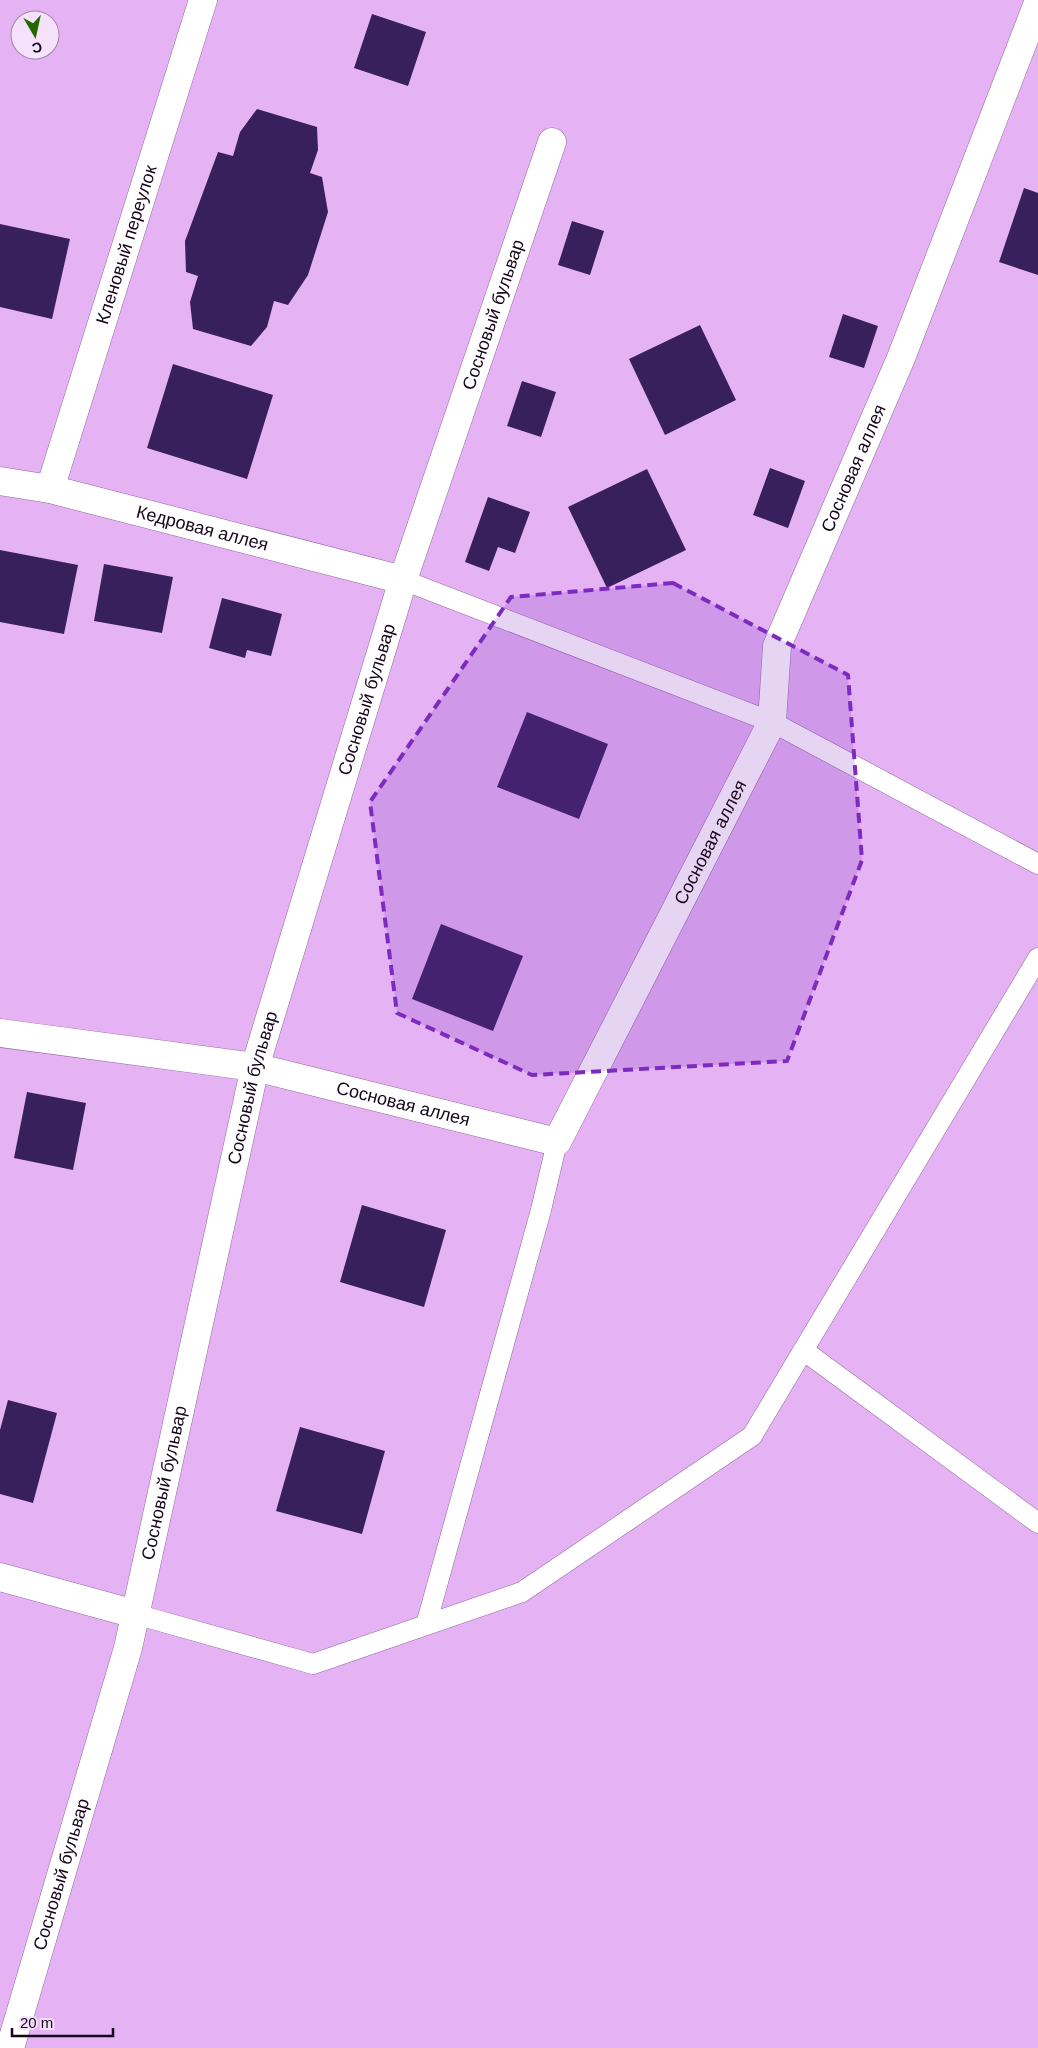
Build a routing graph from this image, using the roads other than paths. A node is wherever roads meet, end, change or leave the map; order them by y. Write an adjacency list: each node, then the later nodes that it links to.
1 (203, 0): 5 (street, Кленовый переулок)
2 (1038, 3): 7 (street, Сосновая аллея)
3 (552, 142): 6 (street, Сосновый бульвар)
4 (0, 481): 5 (street, Кедровая аллея)
5 (50, 489): 6 (street, Кедровая аллея)
6 (403, 580): 7 (lane); 11 (street, Сосновый бульвар)
7 (772, 722): 8 (lane); 12 (street, Сосновая аллея)
8 (1038, 864)
9 (1038, 958): 13 (lane)
10 (0, 1033): 11 (street, Сосновая аллея)
11 (255, 1067): 12 (street, Сосновая аллея); 16 (street, Сосновый бульвар)
12 (557, 1142): 17 (lane)
13 (803, 1350): 14 (lane); 17 (lane)
14 (1038, 1523)
15 (0, 1577): 16 (street)
16 (135, 1614): 17 (lane); 18 (street, Сосновый бульвар)
17 (426, 1625)
18 (10, 2048)

